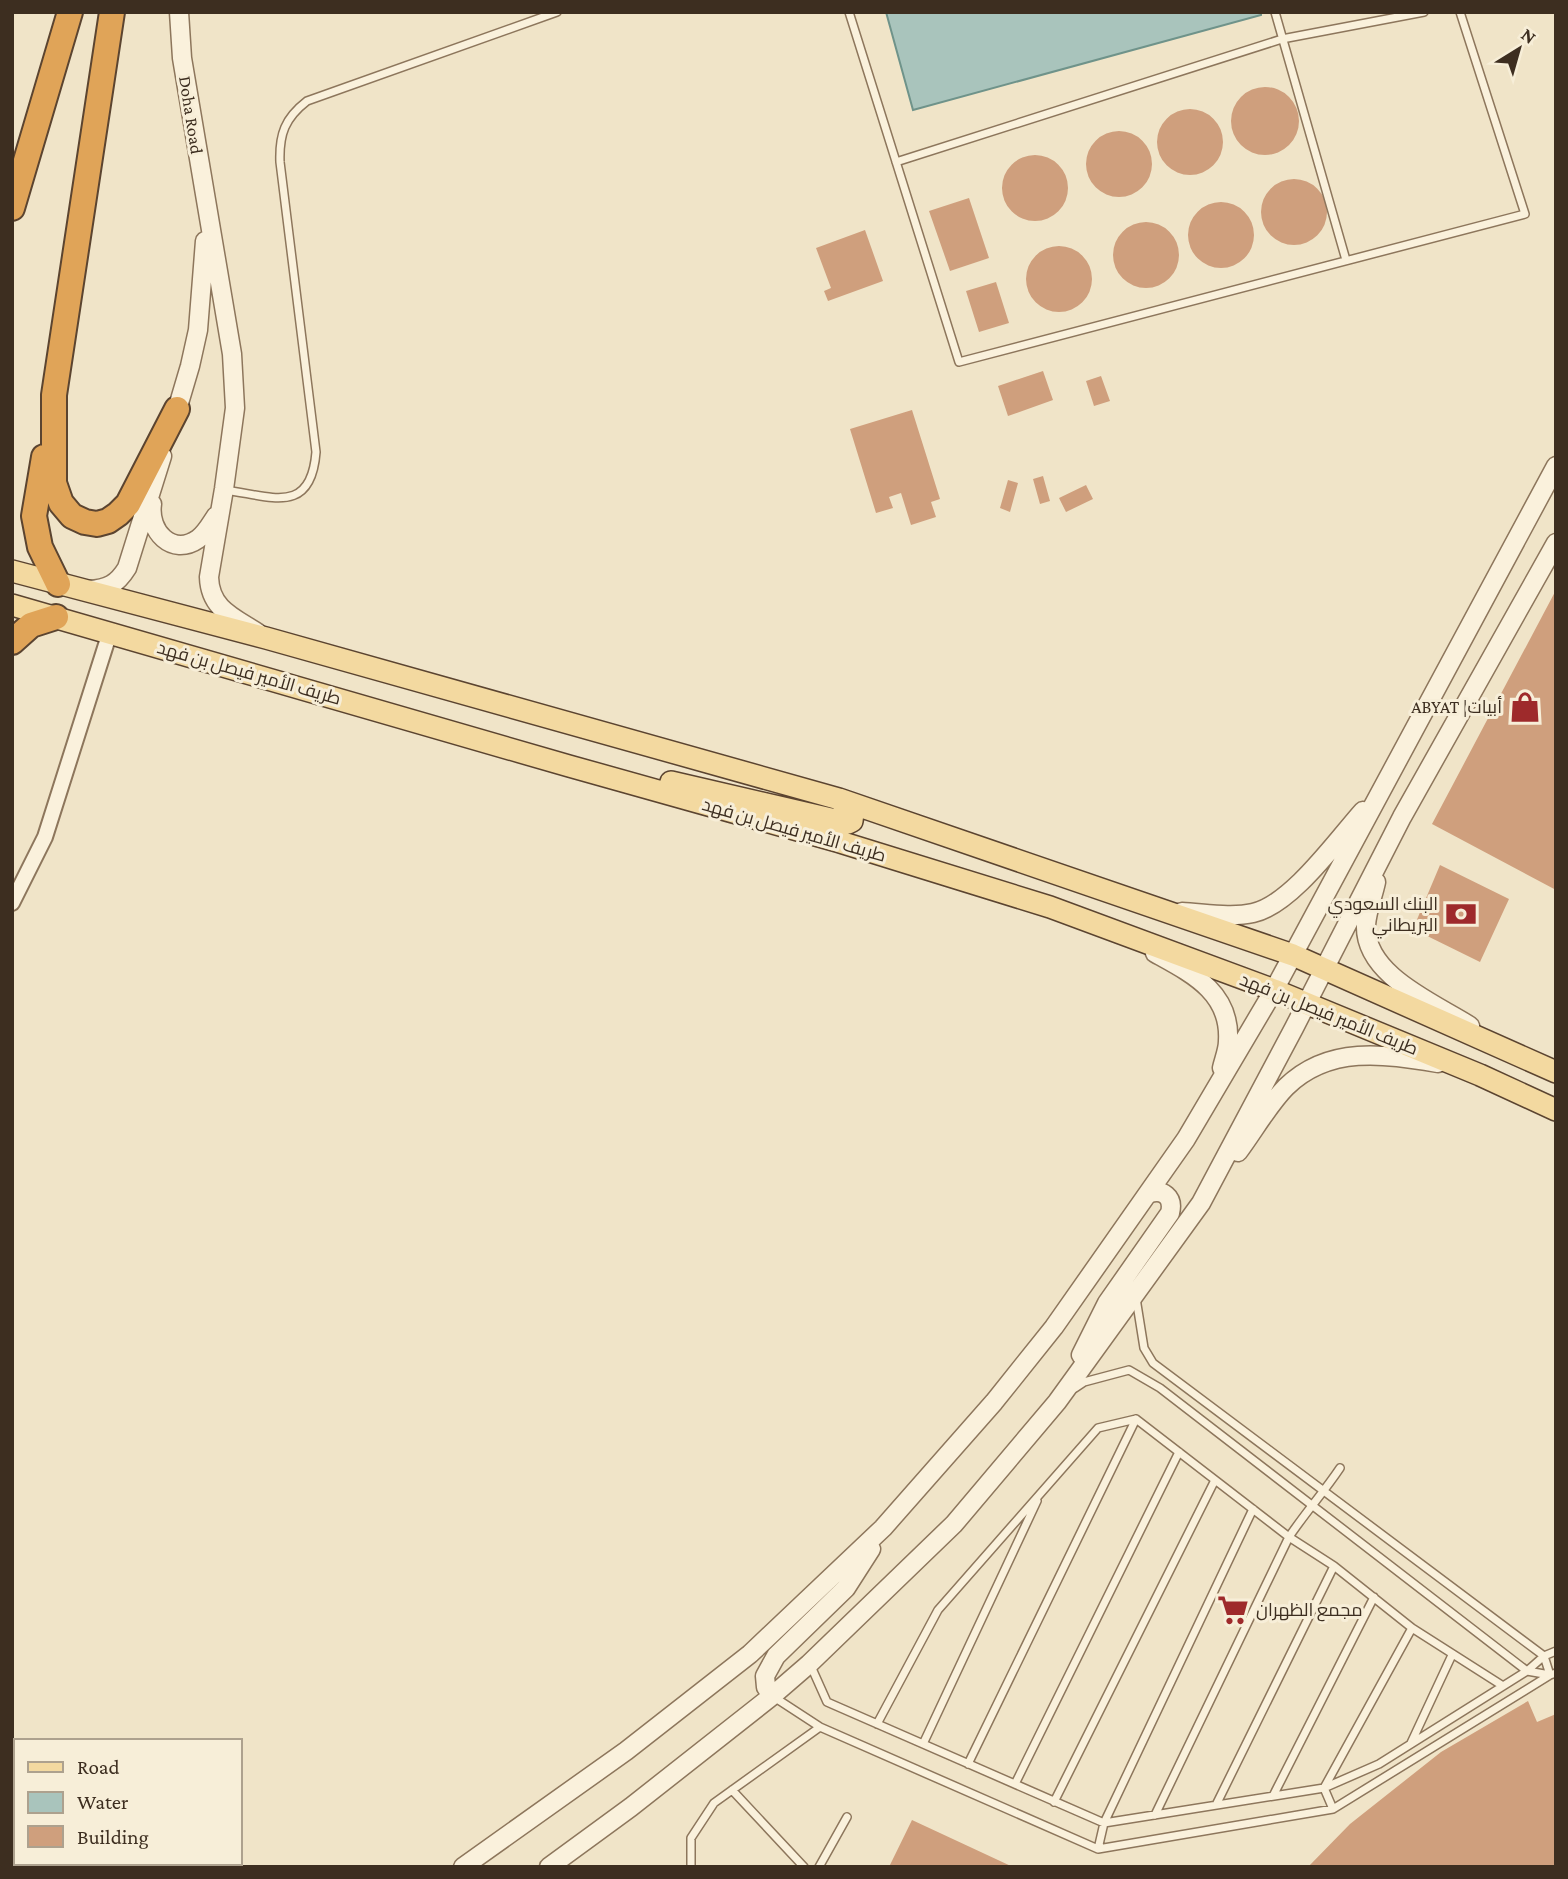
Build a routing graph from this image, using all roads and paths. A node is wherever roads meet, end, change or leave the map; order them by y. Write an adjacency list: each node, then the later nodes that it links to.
1 (69, 12): 11 (highway)
2 (112, 12): 14 (highway)
3 (179, 12): 12 (street, Doha Road)
4 (558, 12): 18 (lane)
5 (849, 12): 10 (lane)
6 (1275, 12): 9 (lane)
7 (1424, 12): 9 (lane)
8 (1460, 12): 13 (lane)
9 (1282, 39): 10 (lane); 13 (lane)
10 (896, 162): 13 (lane)
11 (12, 208)
12 (207, 217): 15 (street); 18 (street)
13 (1346, 260)
14 (54, 395): 15 (highway); 22 (highway)
15 (177, 409): 17 (street)
16 (1556, 466): 30 (street)
17 (158, 470): 19 (street); 23 (street)
18 (224, 489): 19 (street)
19 (219, 511): 27 (street)
20 (1556, 543): 32 (street)
21 (12, 571): 22 (main road, طريف الأمير فيصل بن فهد)
22 (58, 584): 23 (main road, طريف الأمير فيصل بن فهد)
23 (86, 591): 27 (main road, طريف الأمير فيصل بن فهد)
24 (12, 606): 25 (main road, طريف الأمير فيصل بن فهد)
25 (57, 617): 26 (main road, طريف الأمير فيصل بن فهد); 28 (highway)
26 (110, 632): 29 (main road, طريف الأمير فيصل بن فهد); 33 (street)
27 (267, 638): 31 (main road, طريف الأمير فيصل بن فهد)
28 (12, 642)
29 (569, 766): 31 (main road); 35 (main road, طريف الأمير فيصل بن فهد)
30 (1384, 787): 34 (street); 36 (street)
31 (839, 799): 34 (main road, طريف الأمير فيصل بن فهد)
32 (1381, 859): 37 (street); 40 (street)
33 (12, 903)
34 (1165, 911): 36 (main road, طريف الأمير فيصل بن فهد)
35 (1115, 931): 38 (main road, طريف الأمير فيصل بن فهد); 43 (street)
36 (1293, 955): 37 (main road, طريف الأمير فيصل بن فهد); 38 (street)
37 (1324, 968): 39 (street); 40 (main road, طريف الأمير فيصل بن فهد)
38 (1274, 990): 39 (main road, طريف الأمير فيصل بن فهد); 43 (street)
39 (1307, 1003): 41 (main road, طريف الأمير فيصل بن فهد); 46 (street)
40 (1512, 1051): 42 (main road, طريف الأمير فيصل بن فهد)
41 (1460, 1067): 44 (main road, طريف الأمير فيصل بن فهد); 46 (street)
42 (1556, 1072)
43 (1218, 1084): 45 (street)
44 (1556, 1110)
45 (1148, 1194): 48 (street); 57 (street)
46 (1201, 1203): 47 (street)
47 (1136, 1295): 48 (street); 53 (lane)
48 (1058, 1402): 55 (lane); 65 (street)
49 (1136, 1419): 50 (lane); 54 (lane); 74 (lane)
50 (1179, 1452): 52 (lane); 75 (lane)
51 (1340, 1468): 53 (lane)
52 (1215, 1480): 56 (lane); 79 (lane)
53 (1324, 1491): 55 (lane); 64 (lane)
54 (1041, 1493): 70 (lane); 72 (lane)
55 (1311, 1504): 58 (lane); 66 (lane)
56 (1253, 1509): 58 (lane); 84 (lane)
57 (883, 1528): 69 (street); 86 (street)
58 (1289, 1538): 59 (lane); 82 (lane)
59 (1335, 1566): 60 (lane); 80 (lane)
60 (1374, 1597): 61 (lane); 78 (lane)
61 (1412, 1628): 63 (lane); 76 (lane)
62 (1556, 1651): 64 (lane)
63 (1452, 1655): 68 (lane); 73 (lane)
64 (1544, 1656): 66 (lane); 67 (lane)
65 (809, 1664): 69 (street); 70 (lane)
66 (1527, 1671): 67 (lane); 68 (lane)
67 (1553, 1674): 81 (lane)
68 (1503, 1686): 73 (lane)
69 (772, 1696): 71 (lane); 87 (street)
70 (877, 1724): 72 (lane)
71 (820, 1727): 77 (lane); 85 (lane)
72 (923, 1744): 74 (lane)
73 (1410, 1744): 76 (lane)
74 (968, 1764): 75 (lane)
75 (1014, 1784): 79 (lane)
76 (1324, 1788): 78 (lane); 81 (lane)
77 (732, 1790): 88 (lane); 89 (lane)
78 (1273, 1796): 80 (lane)
79 (1054, 1802): 84 (lane)
80 (1216, 1805): 82 (lane)
81 (1334, 1809): 85 (lane)
82 (1155, 1815): 84 (lane)
83 (847, 1816): 90 (lane)
84 (1104, 1823): 85 (lane)
85 (1098, 1849)
86 (463, 1867)
87 (549, 1867)
88 (691, 1867)
89 (804, 1867)
90 (820, 1867)

